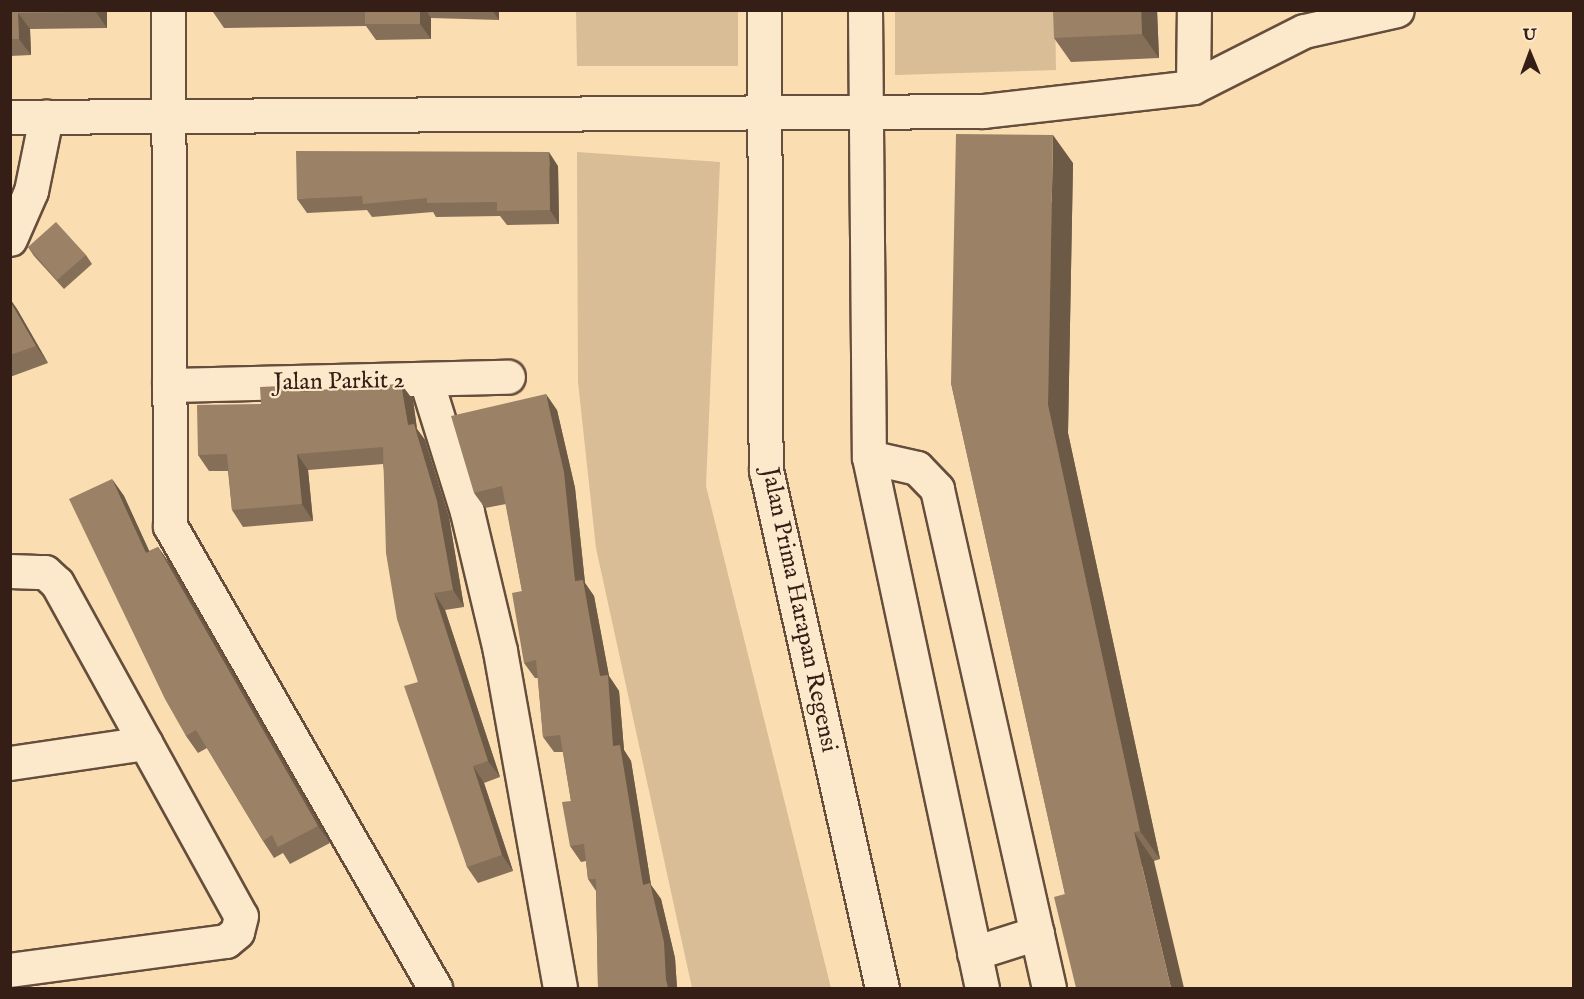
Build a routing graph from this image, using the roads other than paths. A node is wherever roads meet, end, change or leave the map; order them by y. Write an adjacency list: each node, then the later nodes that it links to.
1 (168, 10): 9 (street)
2 (764, 10): 7 (street, Jalan Prima Harapan Regensi)
3 (865, 10): 8 (street)
4 (1194, 10): 6 (street)
5 (1397, 10): 6 (street)
6 (1193, 87): 8 (street)
7 (764, 111): 8 (street); 9 (street); 25 (street, Jalan Prima Harapan Regensi)
8 (866, 112): 16 (street)
9 (168, 116): 11 (street); 15 (street)
10 (10, 117): 11 (street)
11 (46, 117): 12 (street)
12 (10, 239)
13 (508, 377): 14 (street, Jalan Parkit 2)
14 (426, 380): 15 (street, Jalan Parkit 2); 24 (street)
15 (169, 385): 23 (street)
16 (869, 457): 20 (street); 21 (street)
17 (19, 570): 18 (street)
18 (146, 743): 19 (street); 22 (street)
19 (10, 763)
20 (1037, 933): 21 (street); 27 (street)
21 (974, 953): 26 (street)
22 (10, 970)
23 (435, 988)
24 (560, 988)
25 (882, 988)
26 (982, 988)
27 (1049, 988)

